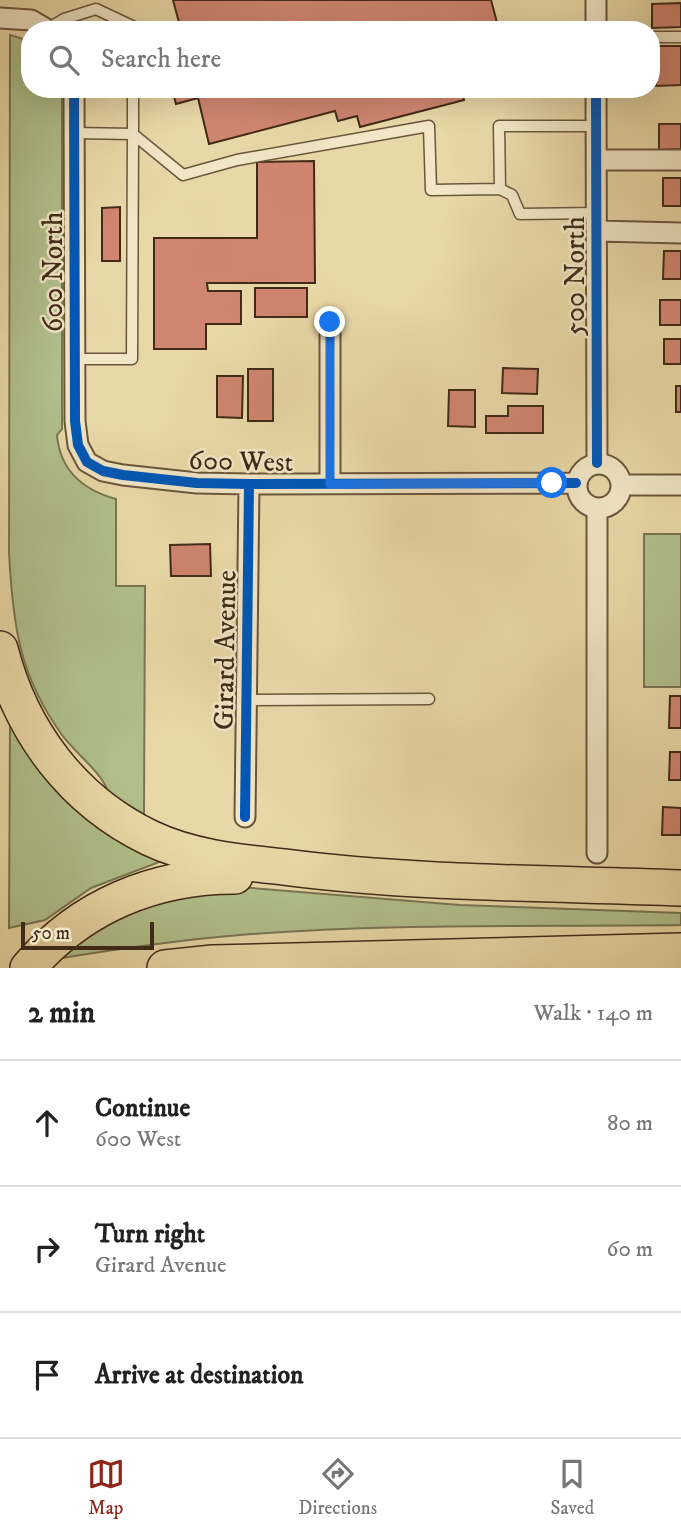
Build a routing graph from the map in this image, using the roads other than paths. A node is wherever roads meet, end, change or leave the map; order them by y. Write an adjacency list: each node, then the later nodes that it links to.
1 (596, 0): 6 (street)
2 (0, 18): 3 (street)
3 (33, 21)
4 (61, 21): 5 (lane)
5 (121, 21)
6 (596, 21)
7 (660, 37): 8 (lane)
8 (681, 37)
9 (74, 98): 13 (street, 600 North)
10 (133, 98): 14 (lane)
11 (596, 98): 12 (street, 500 North)
12 (597, 126): 15 (street, 500 North); 17 (lane)
13 (74, 133): 14 (lane); 21 (street, 600 North)
14 (133, 134): 17 (lane); 21 (lane)
15 (597, 160): 16 (street); 18 (street, 500 North)
16 (681, 160)
17 (500, 189): 18 (lane)
18 (597, 222): 19 (street); 23 (street, 500 North)
19 (681, 233)
20 (330, 322): 26 (street)
21 (75, 359): 22 (street, 600 North)
22 (81, 454): 25 (street, 600 West)
23 (597, 463): 24 (street); 27 (street)
24 (576, 483): 26 (street, 600 West); 29 (street)
25 (249, 484): 26 (street, 600 West); 32 (street, Girard Avenue)
26 (330, 484)
27 (621, 485): 28 (street); 29 (street)
28 (681, 485)
29 (597, 508): 34 (street)
30 (0, 649): 35 (highway)
31 (429, 699): 32 (lane)
32 (246, 700): 33 (street, Girard Avenue)
33 (245, 817)
34 (597, 853)
35 (321, 872): 36 (highway); 38 (highway)
36 (681, 888)
37 (681, 951): 39 (highway)
38 (28, 968)
39 (165, 968)

